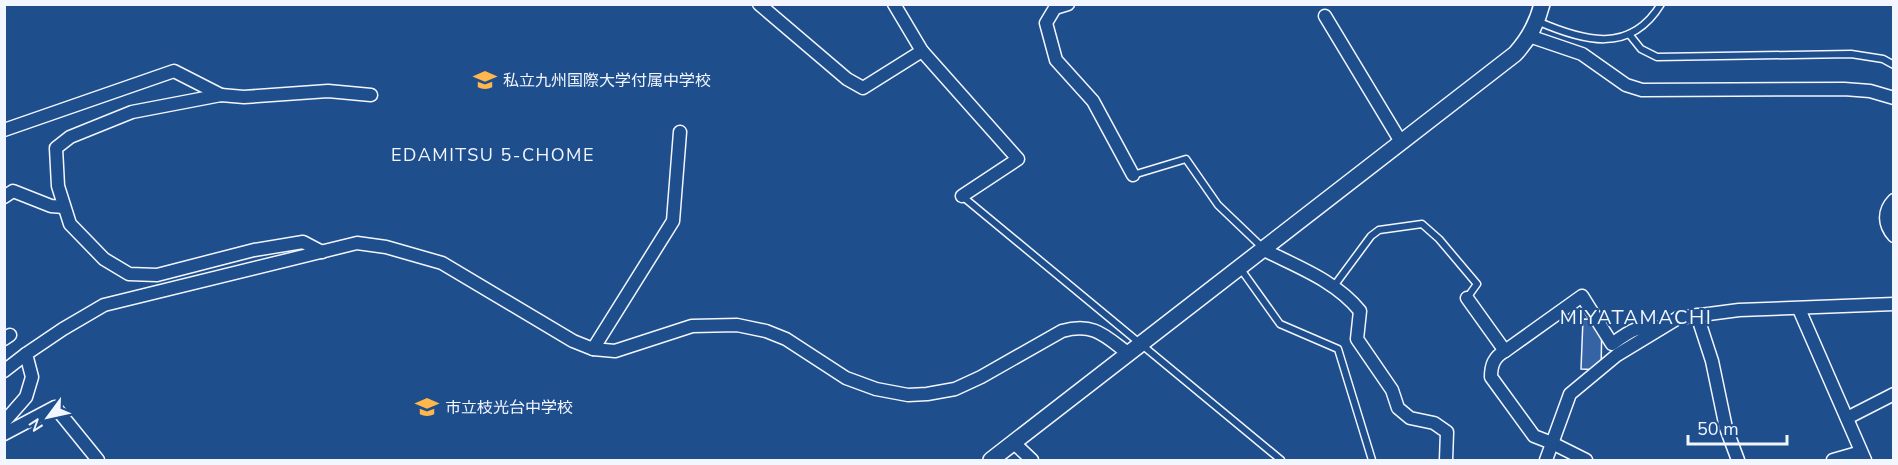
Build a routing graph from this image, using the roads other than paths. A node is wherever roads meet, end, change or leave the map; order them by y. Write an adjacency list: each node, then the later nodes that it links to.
1 (759, 4): 10 (street)
2 (894, 4): 10 (street)
3 (1068, 4): 18 (street)
4 (1542, 4): 7 (street)
5 (1661, 4): 8 (lane)
6 (1325, 16): 17 (street)
7 (1537, 21): 8 (lane); 9 (street)
8 (1629, 34): 11 (lane)
9 (1529, 36): 14 (street); 17 (street)
10 (922, 51): 19 (street)
11 (1893, 65)
12 (221, 95): 13 (street); 15 (street); 22 (street)
13 (371, 96)
14 (1893, 98)
15 (4, 130)
16 (680, 132): 33 (street)
17 (1401, 142): 24 (street)
18 (1132, 175): 24 (lane)
19 (962, 196): 34 (lane)
20 (4, 197): 22 (street)
21 (1893, 200): 23 (street)
22 (64, 207): 25 (street)
23 (1893, 236)
24 (1264, 250): 26 (street); 27 (street)
25 (322, 252): 33 (street); 36 (street)
26 (1240, 268): 34 (street); 49 (lane)
27 (1334, 286): 28 (lane); 50 (street)
28 (1467, 298): 35 (street)
29 (1893, 304): 30 (street)
30 (1800, 309): 31 (street); 39 (street)
31 (1697, 315): 32 (street); 53 (street)
32 (1661, 328): 35 (street); 42 (street)
33 (593, 349): 34 (street)
34 (1134, 349): 43 (street); 48 (lane)
35 (1505, 351): 42 (street)
36 (26, 354): 37 (street); 40 (street)
37 (4, 371)
38 (1893, 394): 39 (street)
39 (1847, 418): 44 (street)
40 (4, 422)
41 (4, 434): 45 (street)
42 (1552, 442): 51 (street); 52 (street)
43 (1014, 443): 46 (street); 47 (street)
44 (1863, 456): 54 (street)
45 (98, 460)
46 (991, 460)
47 (1032, 460)
48 (1281, 460)
49 (1372, 460)
50 (1446, 460)
51 (1546, 460)
52 (1586, 460)
53 (1738, 460)
54 (1833, 460)

